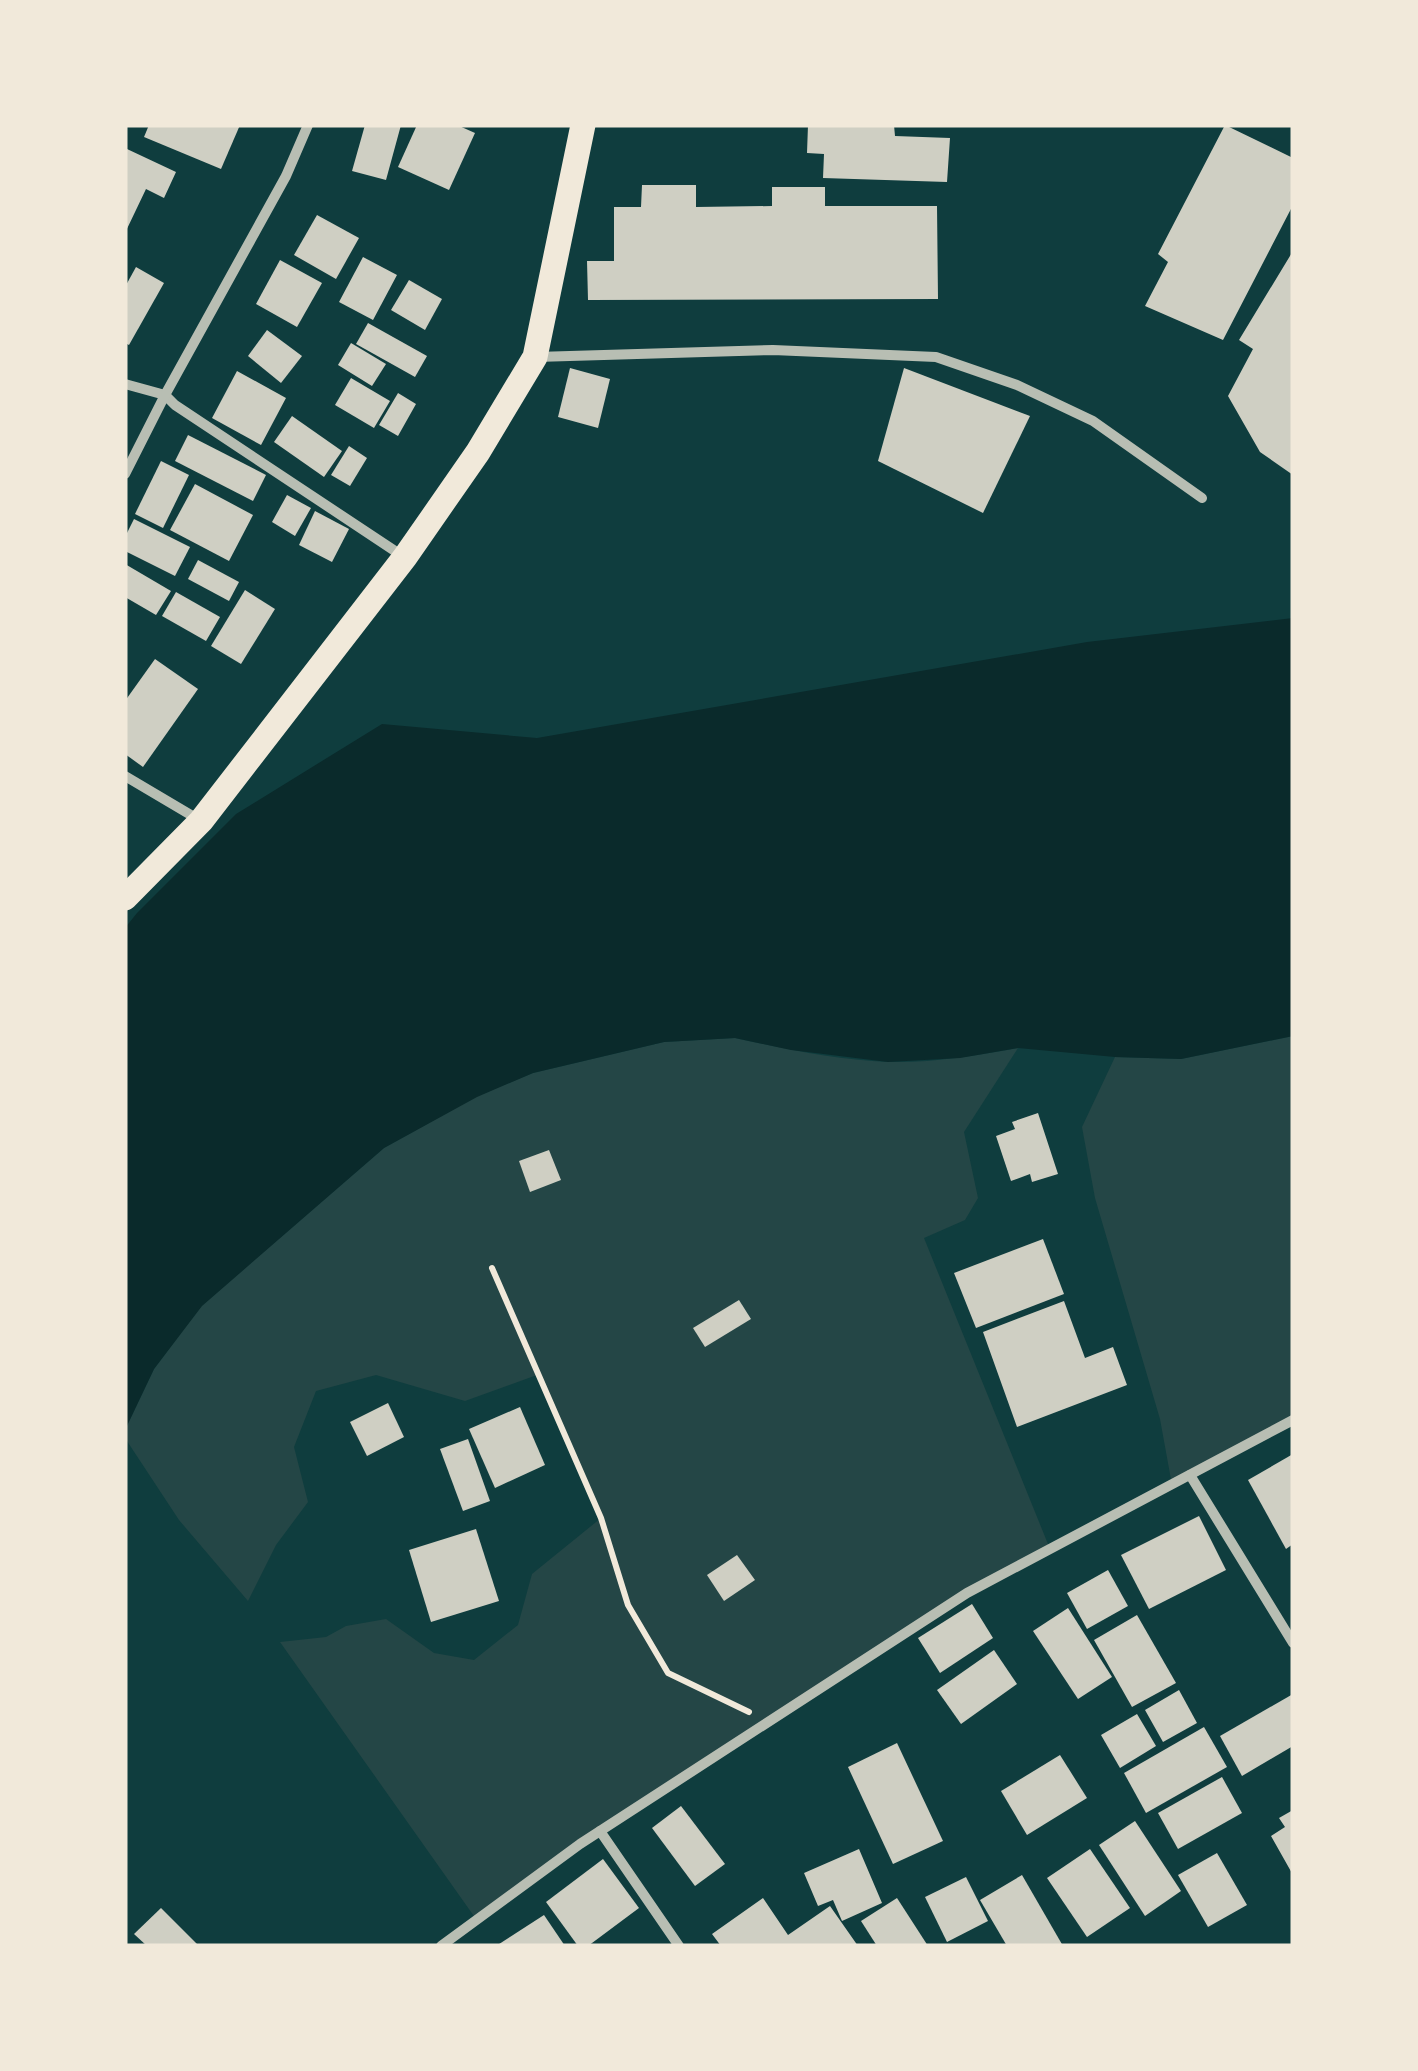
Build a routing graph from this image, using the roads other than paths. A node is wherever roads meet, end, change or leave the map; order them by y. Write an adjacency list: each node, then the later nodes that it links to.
1 (308, 125): 5 (street)
2 (583, 125): 3 (main road)
3 (535, 357): 7 (street); 8 (main road)
4 (125, 384): 5 (street)
5 (165, 395): 6 (street); 8 (street)
6 (125, 474)
7 (1202, 498)
8 (405, 557): 10 (main road)
9 (125, 776): 10 (street)
10 (201, 822): 11 (main road)
11 (125, 898)
12 (1293, 1420): 13 (street)
13 (1190, 1475): 14 (street); 15 (street)
14 (1293, 1644)
15 (600, 1831): 16 (street); 17 (street)
16 (441, 1946)
17 (679, 1946)

